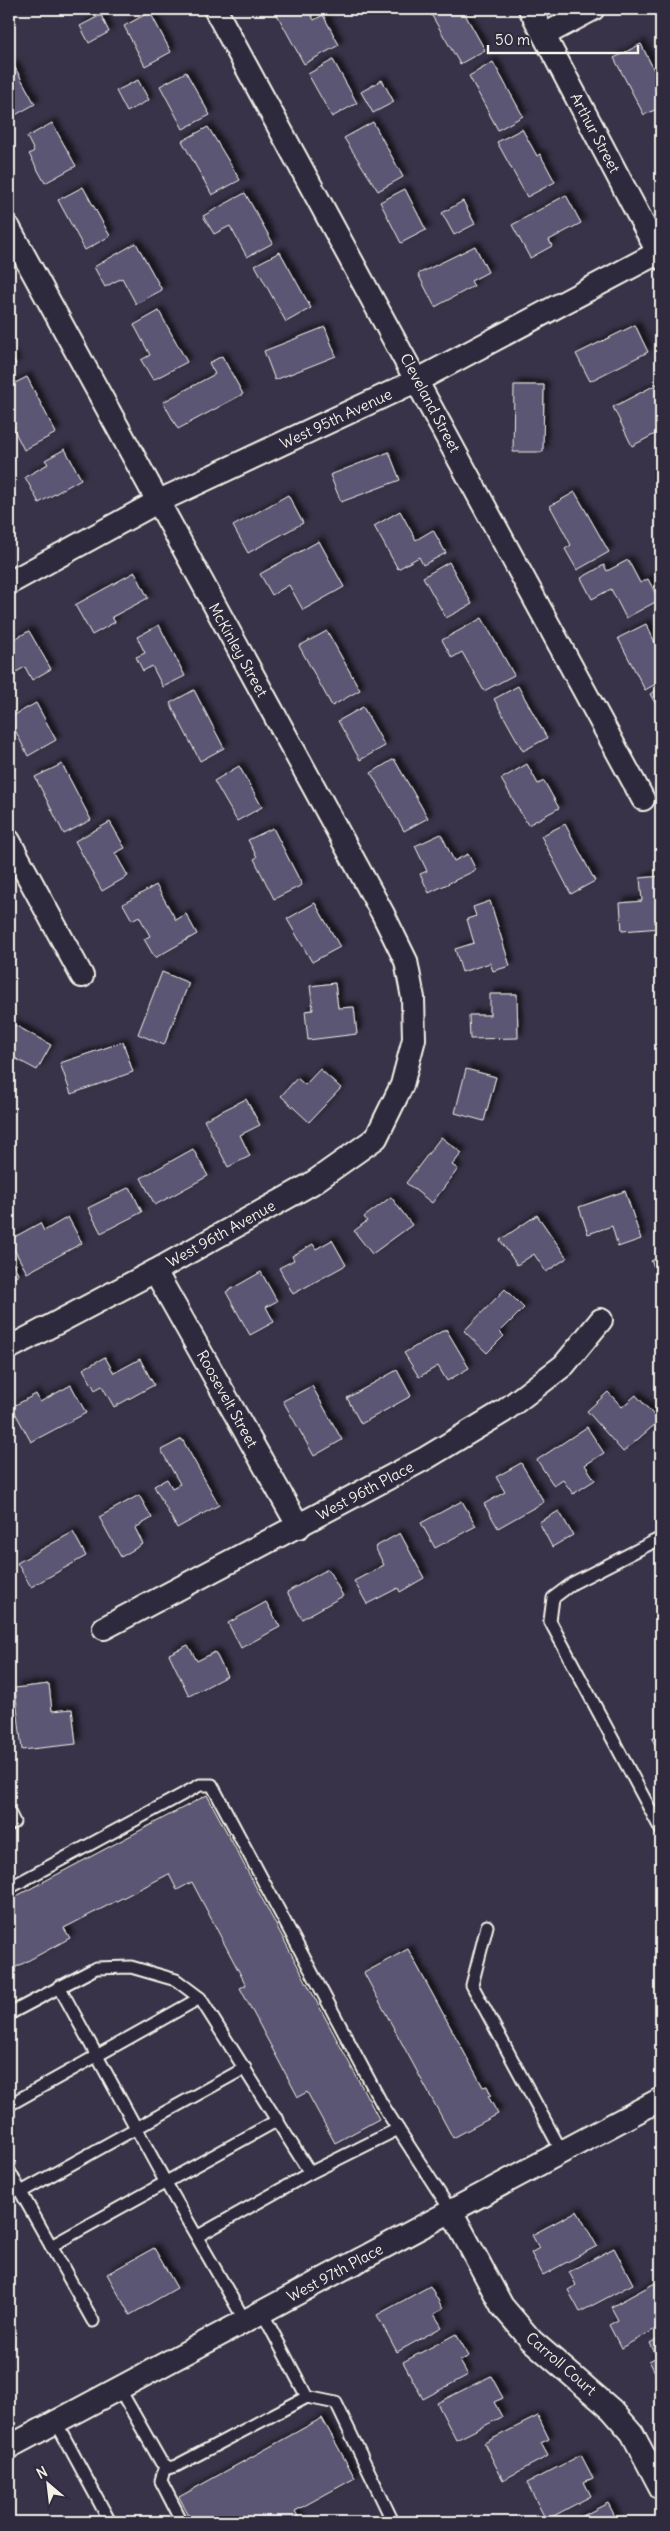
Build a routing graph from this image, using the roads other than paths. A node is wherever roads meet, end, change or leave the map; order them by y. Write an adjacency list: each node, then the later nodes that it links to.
1 (215, 9): 7 (street, Cleveland Street)
2 (530, 9): 4 (street, Arthur Street)
3 (593, 9): 4 (street)
4 (544, 36): 6 (street, Arthur Street)
5 (9, 228): 8 (street, McKinley Street)
6 (660, 254): 7 (street, West 95th Avenue)
7 (418, 380): 8 (street, West 95th Avenue); 10 (street, Cleveland Street)
8 (157, 502): 9 (street, West 95th Avenue); 13 (street, McKinley Street)
9 (9, 583)
10 (643, 799)
11 (9, 841): 12 (street)
12 (82, 976)
13 (402, 1085): 14 (street, West 96th Avenue)
14 (155, 1271): 16 (street, West 96th Avenue); 17 (street, Roosevelt Street)
15 (601, 1320): 17 (street, West 96th Place)
16 (9, 1348)
17 (299, 1526): 19 (street, West 96th Place)
18 (661, 1538): 22 (lane)
19 (104, 1628)
20 (9, 1812): 21 (lane)
21 (9, 1825)
22 (661, 1830)
23 (9, 1888): 34 (lane)
24 (487, 1926): 35 (lane)
25 (59, 1986): 26 (lane); 27 (lane); 28 (lane)
26 (200, 1998): 28 (lane); 29 (lane)
27 (9, 2014)
28 (96, 2056): 31 (lane); 33 (lane)
29 (245, 2068): 32 (lane); 33 (lane)
30 (661, 2099): 35 (street, West 97th Place)
31 (9, 2105)
32 (278, 2120): 37 (lane); 38 (lane)
33 (137, 2129): 38 (lane); 39 (lane)
34 (398, 2129): 37 (lane); 40 (lane)
35 (562, 2152): 40 (street, West 97th Place)
36 (9, 2171): 39 (lane)
37 (310, 2173): 41 (lane)
38 (166, 2183): 41 (lane); 42 (lane)
39 (21, 2192): 42 (lane)
40 (451, 2211): 43 (street, West 97th Place); 50 (street, Carroll Court)
41 (198, 2236): 43 (lane)
42 (51, 2246): 44 (lane)
43 (253, 2316): 45 (street, West 97th Place); 46 (lane)
44 (93, 2321)
45 (119, 2388): 47 (street, West 97th Place); 49 (lane)
46 (307, 2397): 49 (lane); 53 (lane)
47 (56, 2422): 48 (street, West 97th Place); 51 (lane)
48 (9, 2447)
49 (170, 2466): 52 (lane)
50 (661, 2488)
51 (110, 2522)
52 (182, 2522)
53 (392, 2522)

